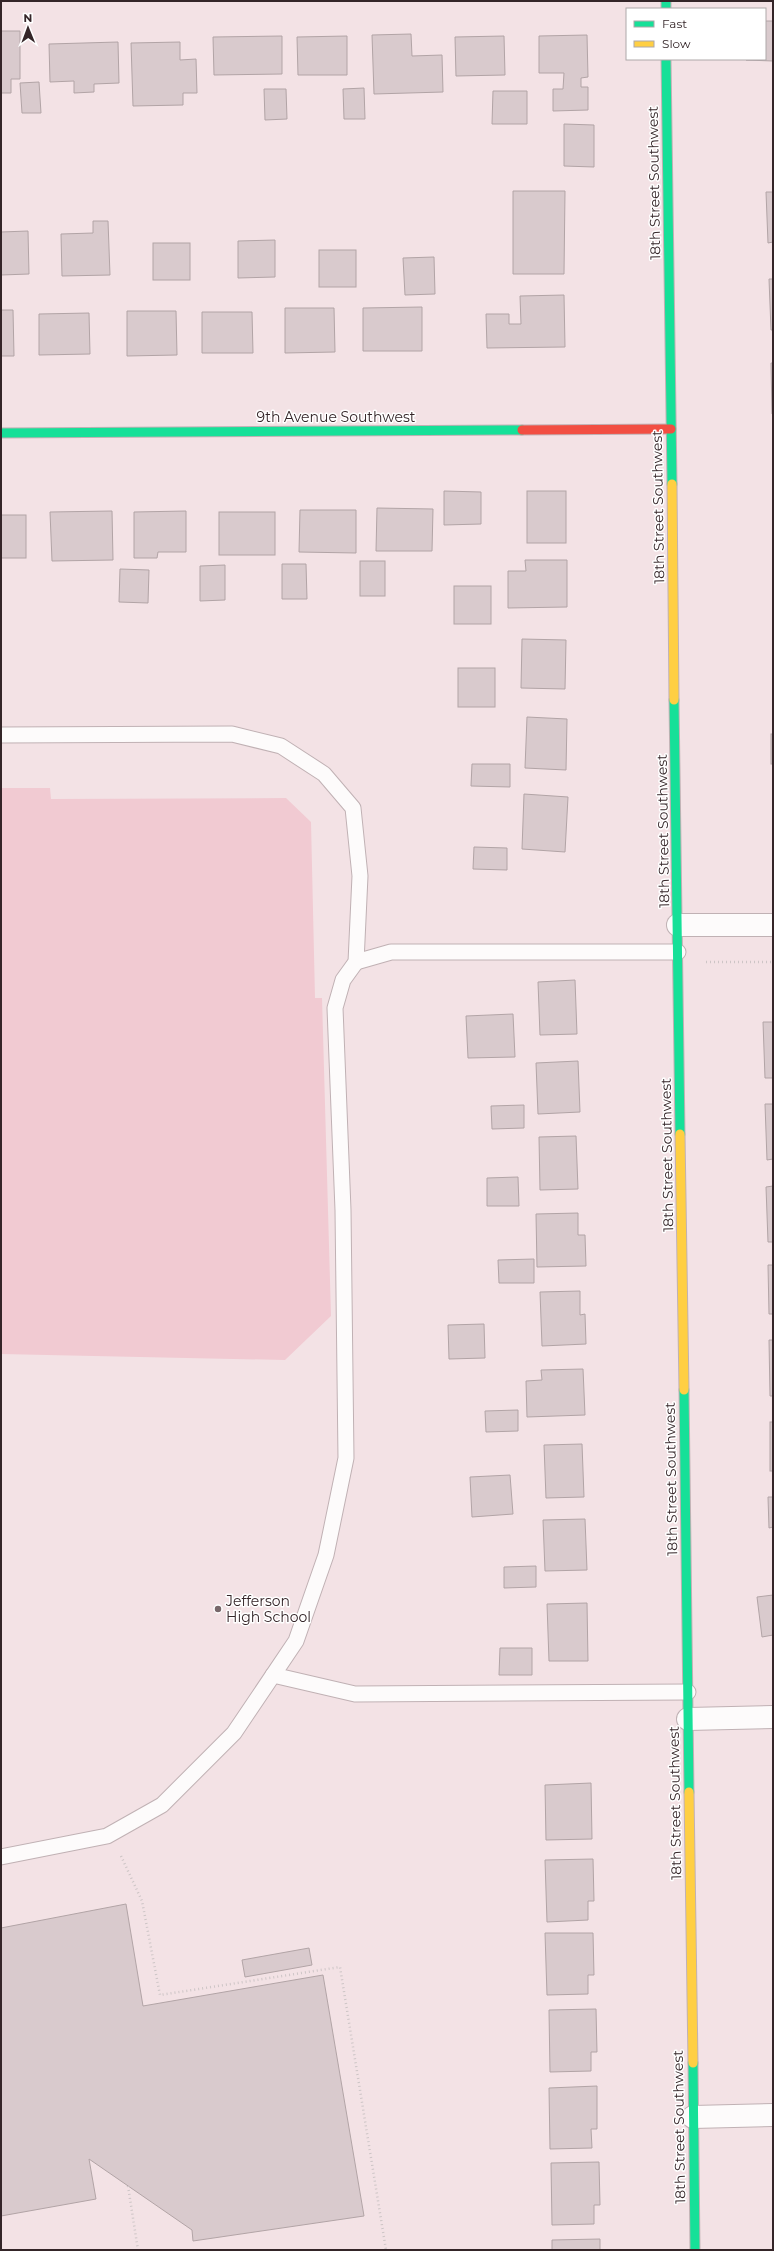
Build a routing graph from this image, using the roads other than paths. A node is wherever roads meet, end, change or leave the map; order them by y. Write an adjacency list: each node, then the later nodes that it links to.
1 (666, 60): 2 (street, 18th Street Southwest)
2 (671, 429): 3 (street, 9th Avenue Southwest); 5 (street, 18th Street Southwest)
3 (1, 433)
4 (1, 735): 8 (lane)
5 (678, 925): 6 (street); 7 (street, 18th Street Southwest)
6 (773, 925)
7 (678, 952): 8 (lane); 10 (street, 18th Street Southwest)
8 (356, 962): 9 (lane)
9 (273, 1675): 10 (lane); 13 (lane)
10 (688, 1692): 12 (street, 18th Street Southwest)
11 (773, 1717): 12 (street)
12 (688, 1719): 15 (street, 18th Street Southwest)
13 (1, 1857)
14 (773, 2115): 15 (street)
15 (693, 2116): 16 (street, 18th Street Southwest)
16 (695, 2250)

